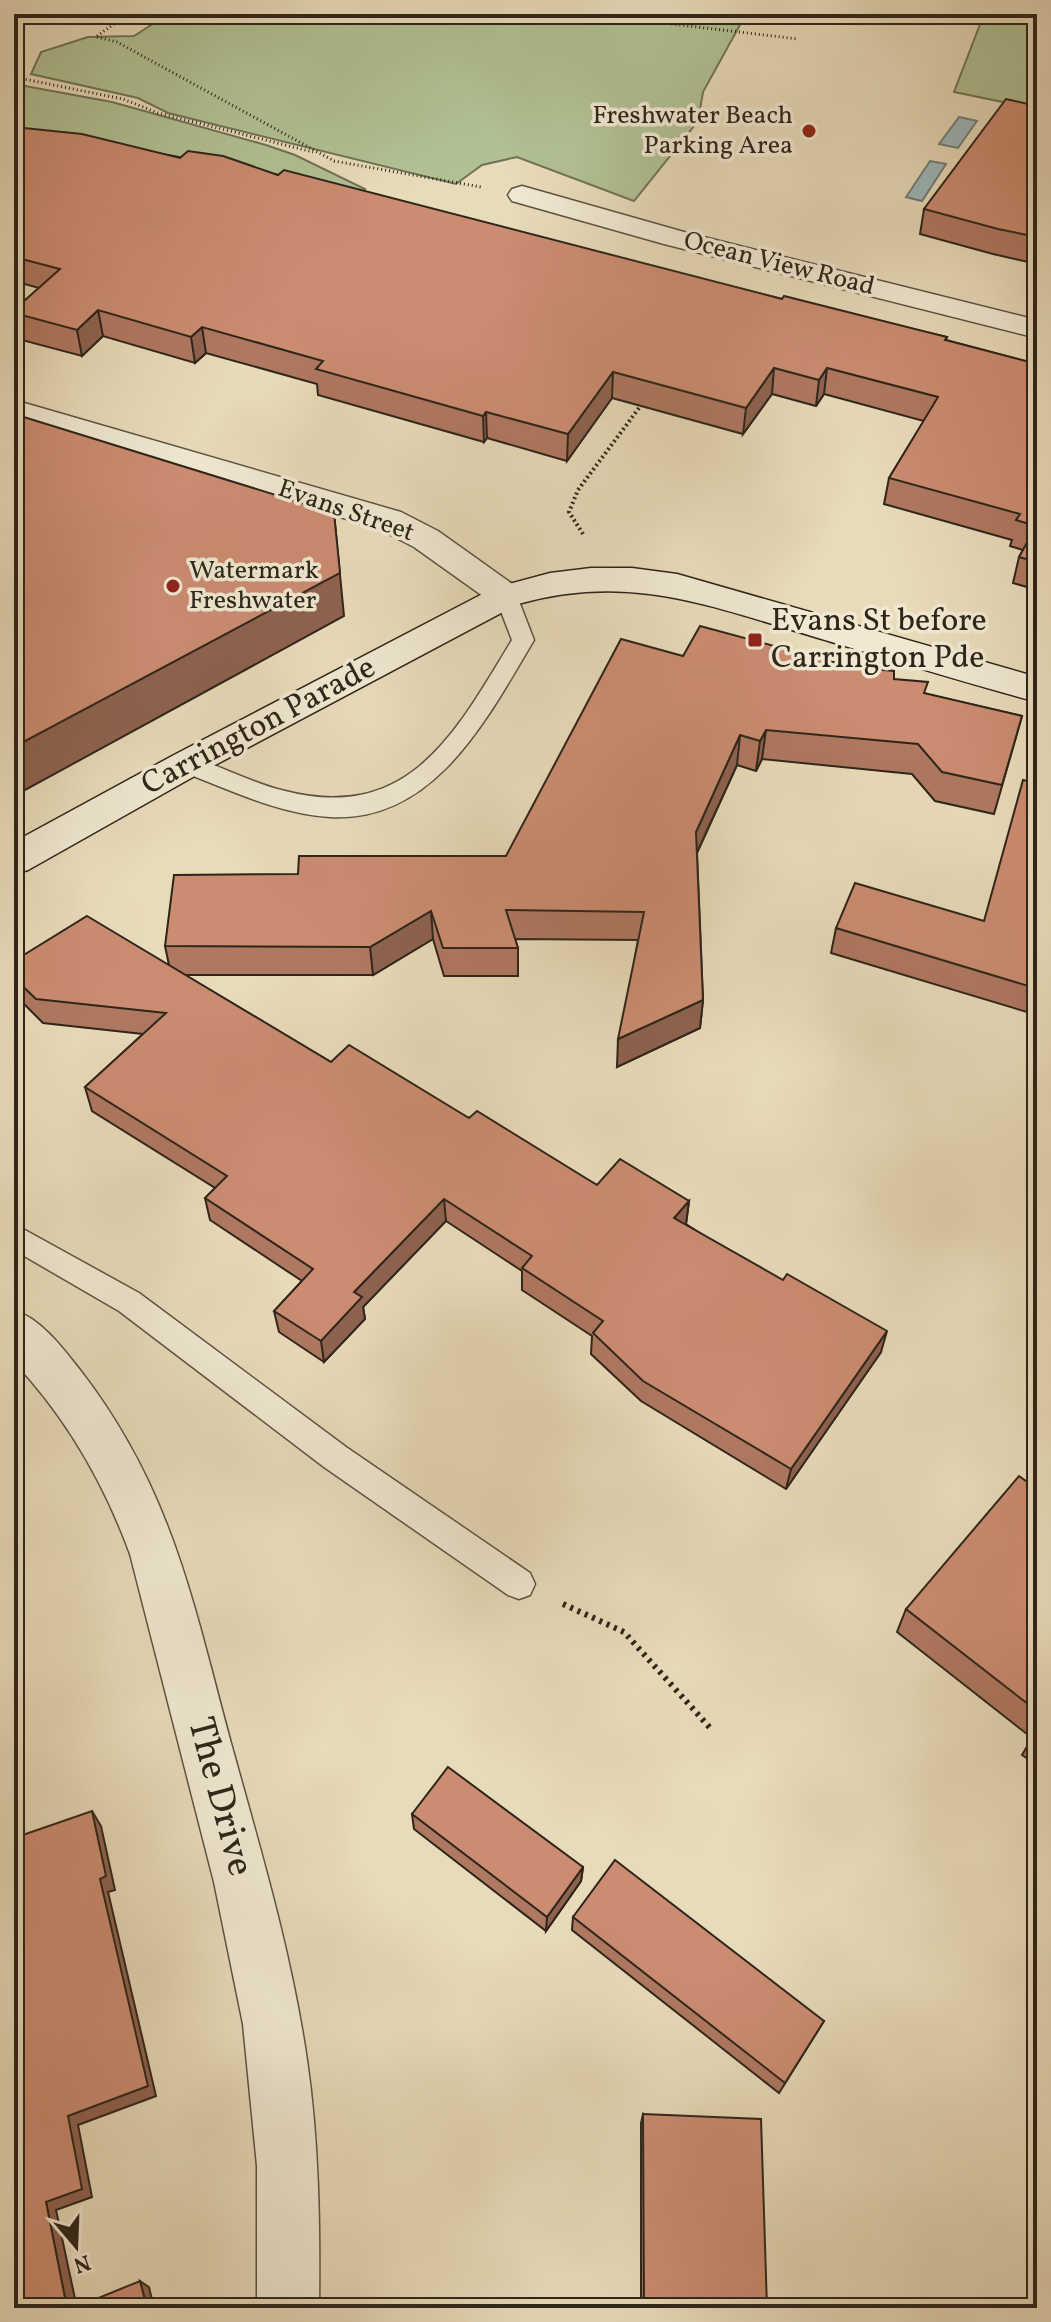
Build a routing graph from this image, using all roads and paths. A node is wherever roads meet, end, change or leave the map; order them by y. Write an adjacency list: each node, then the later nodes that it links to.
1 (128, 14): 5 (path)
2 (588, 14): 3 (path)
3 (798, 39)
4 (14, 77): 5 (path)
5 (322, 154): 6 (path)
6 (522, 195): 7 (street, Ocean View Road)
7 (1037, 329)
8 (643, 403): 10 (path)
9 (14, 410): 11 (street, Evans Street)
10 (584, 534)
11 (506, 596): 12 (street); 13 (street, Carrington Parade); 13 (lane)
12 (1037, 690)
13 (187, 764): 14 (street, Carrington Parade)
14 (14, 860)
15 (14, 1236): 17 (lane)
16 (14, 1330): 19 (street, The Drive)
17 (519, 1584): 18 (path)
18 (712, 1730)
19 (288, 2308)

